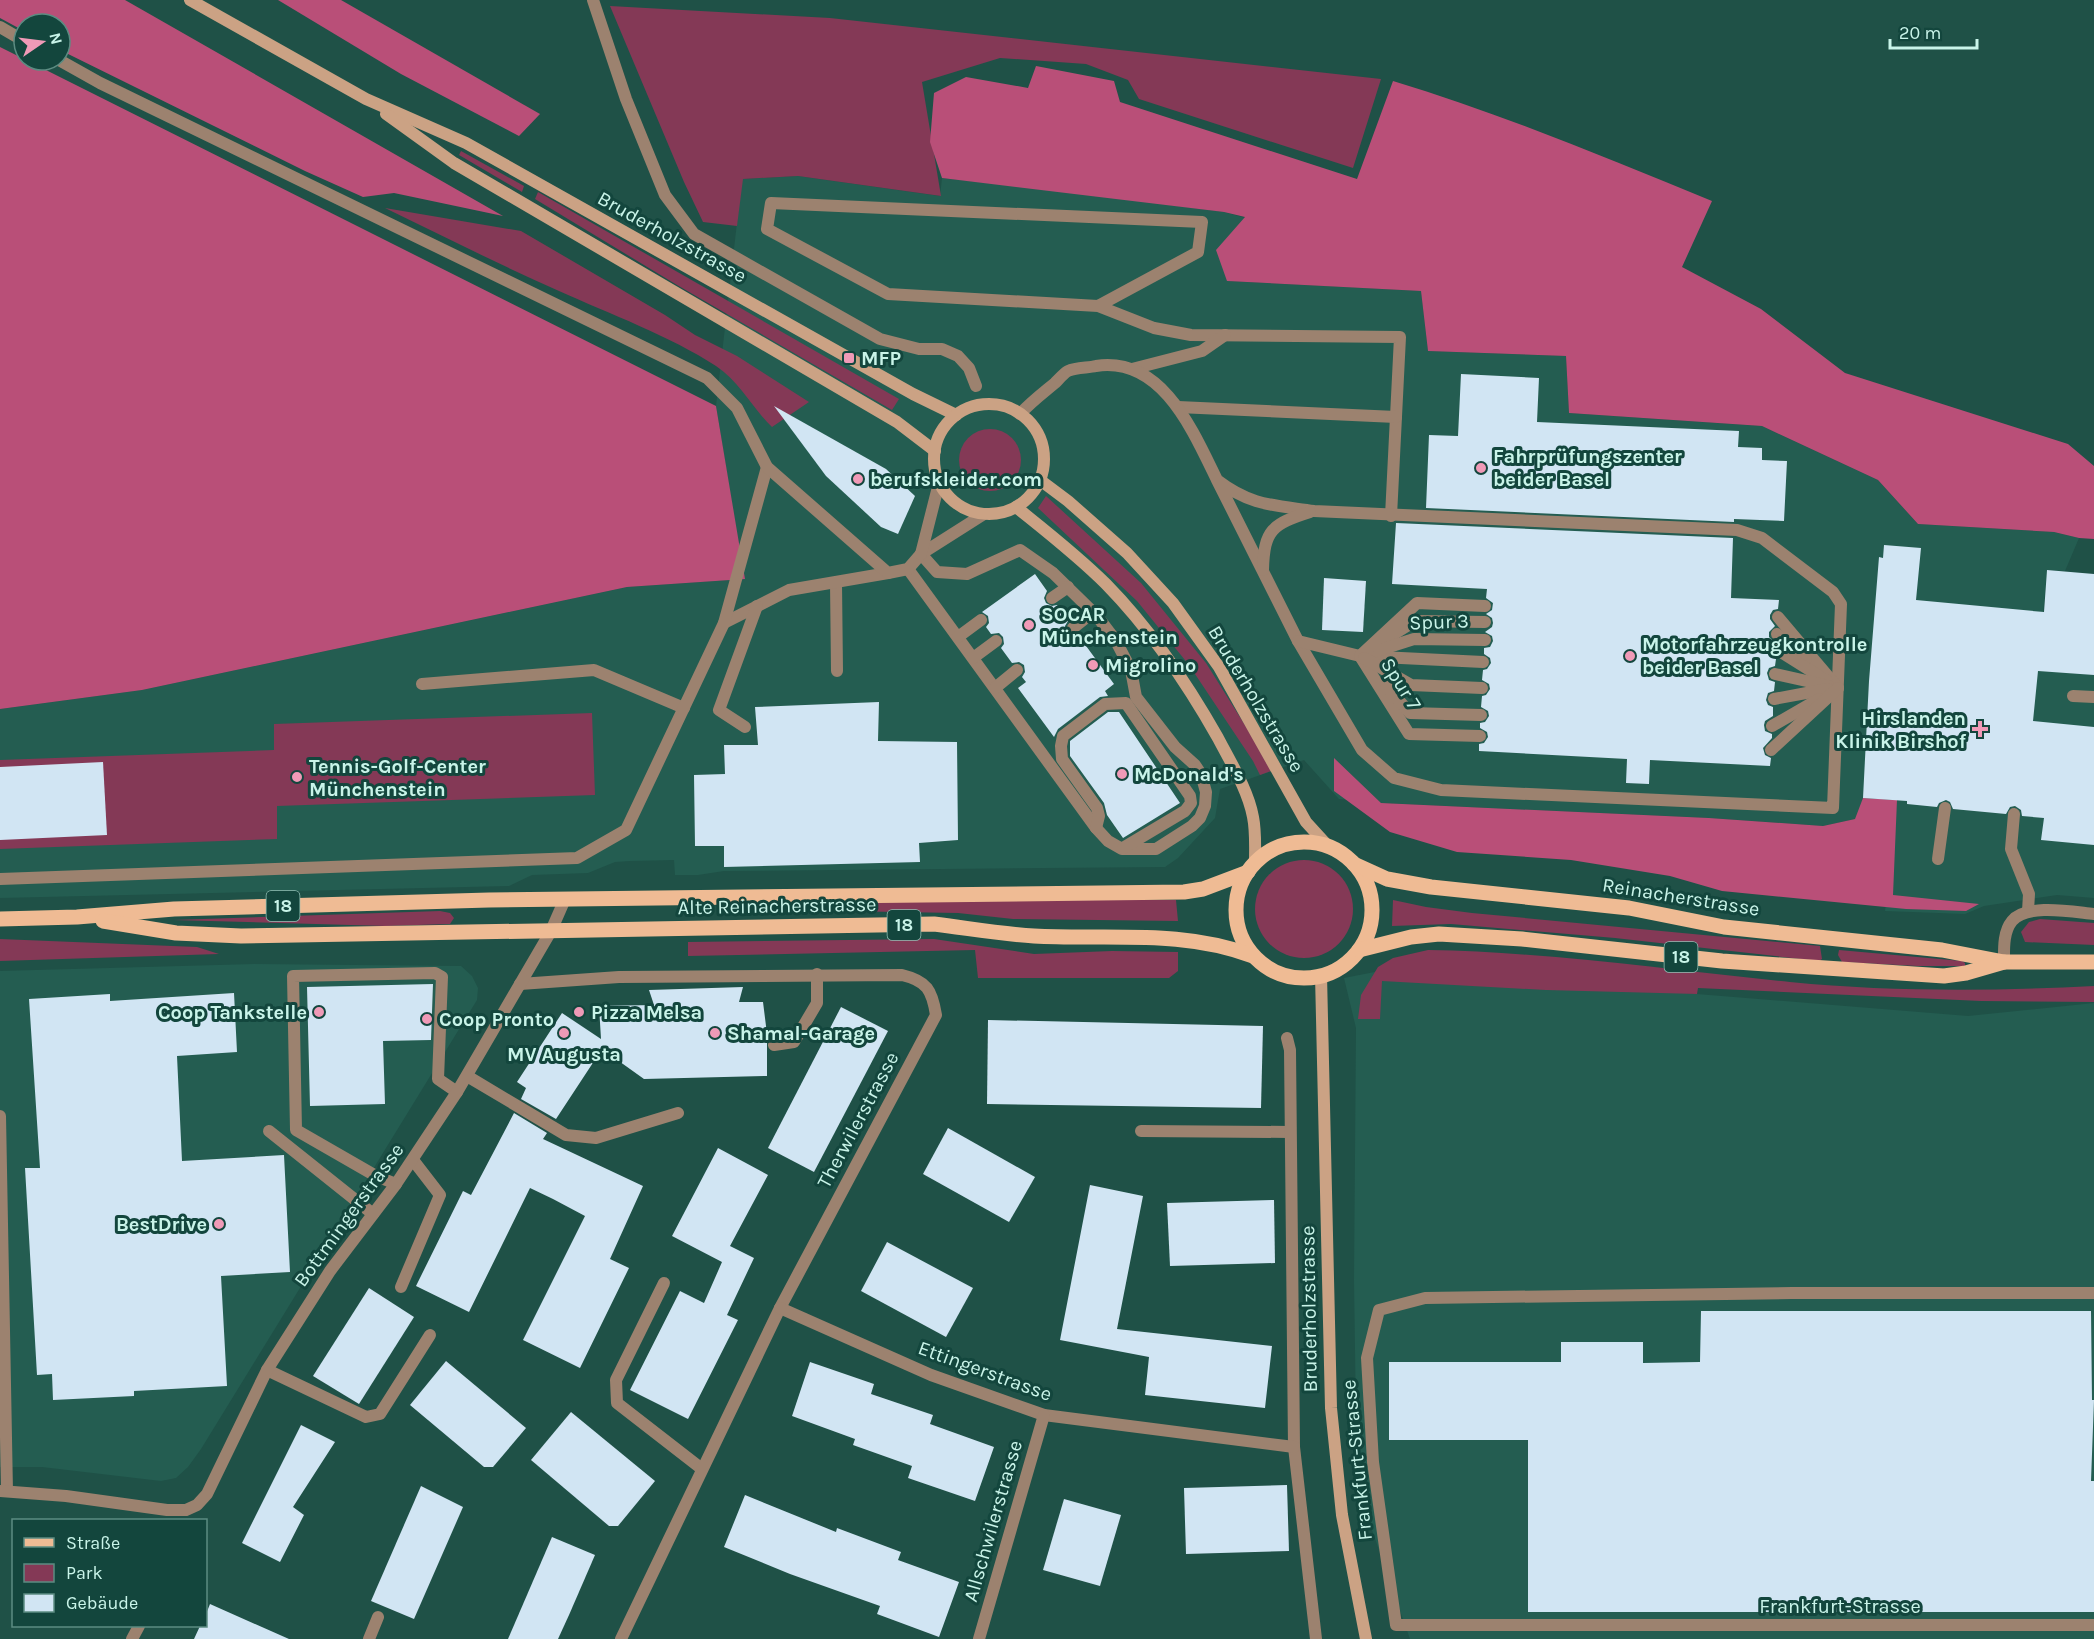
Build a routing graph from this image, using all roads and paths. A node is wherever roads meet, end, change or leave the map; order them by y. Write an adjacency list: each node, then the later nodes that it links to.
1 (190, 0): 4 (main road, Bruderholzstrasse)
2 (593, 0): 8 (street)
3 (72, 67): 14 (street)
4 (366, 99): 11 (main road, Bruderholzstrasse); 13 (main road, Bruderholzstrasse)
5 (1098, 306): 5 (street); 6 (street)
6 (1225, 335): 7 (street); 12 (street)
7 (1132, 369): 9 (street); 10 (street)
8 (976, 386)
9 (1178, 406): 12 (street); 16 (street)
10 (1020, 414): 11 (main road); 15 (main road)
11 (956, 415): 13 (main road)
12 (1396, 417): 21 (street)
13 (935, 451): 17 (main road)
14 (767, 467): 26 (street); 37 (street)
15 (1040, 480): 18 (main road); 67 (main road, Bruderholzstrasse)
16 (1217, 480): 19 (street); 25 (street)
17 (939, 483): 20 (main road); 22 (street)
18 (1016, 507): 20 (main road); 71 (main road)
19 (1314, 511): 21 (street); 25 (street)
20 (984, 514): 22 (street)
21 (1391, 516): 54 (street)
22 (921, 554): 23 (street); 24 (street)
23 (908, 569): 26 (street); 40 (street)
24 (1048, 569): 27 (street); 29 (street)
25 (1263, 572): 41 (street)
26 (888, 573): 28 (street)
27 (1037, 578)
28 (836, 583): 31 (street); 49 (street)
29 (1068, 587): 30 (street); 33 (street)
30 (1052, 598)
31 (757, 606): 37 (street); 61 (street)
32 (1485, 606): 45 (street)
33 (1094, 612): 38 (street); 68 (street)
34 (1778, 617): 54 (street)
35 (981, 620): 40 (street)
36 (1485, 622): 45 (street)
37 (724, 623): 58 (street)
38 (1073, 628)
39 (1777, 634): 54 (street)
40 (958, 637): 46 (street)
41 (1298, 640): 45 (street); 54 (street)
42 (1485, 640): 45 (street, Spur 3)
43 (996, 641): 46 (street)
44 (1776, 649): 54 (street)
45 (1360, 656): 47 (street); 53 (street); 59 (street); 62 (street, Spur 7)
46 (973, 658): 52 (street)
47 (1483, 662)
48 (1017, 670): 52 (street)
49 (837, 672)
50 (1775, 674): 54 (street)
51 (422, 684): 58 (street)
52 (995, 688): 66 (street)
53 (1482, 688)
54 (1839, 688): 57 (street); 60 (street); 63 (street)
55 (2073, 696): 56 (street)
56 (2094, 698)
57 (1774, 699)
58 (684, 708): 72 (street)
59 (1481, 715)
60 (1772, 726)
61 (745, 728)
62 (1480, 736)
63 (1771, 750)
64 (1945, 808): 69 (street)
65 (2014, 814): 74 (street)
66 (1096, 828): 68 (street); 68 (street)
67 (1327, 845): 70 (main road); 71 (main road)
68 (1122, 849)
69 (1938, 859)
70 (1354, 864): 79 (main road); 81 (main road, Reinacherstrasse / 18)
71 (1251, 867): 73 (main road, Alte Reinacherstrasse / 18); 80 (main road)
72 (0, 879)
73 (565, 899): 76 (main road, Alte Reinacherstrasse / 18); 78 (street)
74 (2028, 911): 75 (street); 81 (street)
75 (2094, 914)
76 (77, 917): 77 (main road, Alte Reinacherstrasse / 18); 78 (main road, Alte Reinacherstrasse / 18)
77 (0, 919)
78 (551, 931): 80 (main road, Alte Reinacherstrasse / 18); 85 (street, Bottmingerstrasse)
79 (1359, 950): 81 (main road, Reinacherstrasse / 18); 84 (main road)
80 (1253, 956): 84 (main road)
81 (2004, 962): 82 (main road, Reinacherstrasse / 18)
82 (2094, 962)
83 (817, 974): 85 (street, Therwilerstrasse); 87 (street); 101 (street, Therwilerstrasse)
84 (1321, 975): 115 (main road, Bruderholzstrasse)
85 (520, 984): 88 (street, Bottmingerstrasse)
86 (1287, 1038): 94 (street)
87 (774, 1045)
88 (466, 1076): 89 (street, Bottmingerstrasse); 90 (street)
89 (457, 1092): 95 (street, Bottmingerstrasse); 96 (street)
90 (678, 1113)
91 (0, 1116): 107 (street)
92 (269, 1131): 97 (street)
93 (1141, 1131): 94 (street)
94 (1290, 1132): 105 (street)
95 (413, 1160): 96 (street, Bottmingerstrasse); 99 (street)
96 (396, 1184): 97 (street, Bottmingerstrasse)
97 (374, 1214): 103 (street, Bottmingerstrasse)
98 (664, 1283): 106 (street)
99 (401, 1287)
100 (2094, 1293): 110 (street, Frankfurt-Strasse)
101 (780, 1308): 104 (street, Ettingerstrasse); 106 (street, Therwilerstrasse)
102 (430, 1335): 103 (street)
103 (267, 1370): 108 (street, Bottmingerstrasse)
104 (1044, 1415): 105 (street, Ettingerstrasse); 113 (street, Allschwilerstrasse)
105 (1294, 1447): 114 (street)
106 (702, 1469): 112 (street, Therwilerstrasse)
107 (4, 1491): 108 (street)
108 (186, 1515)
109 (378, 1617): 111 (street)
110 (2094, 1625)
111 (369, 1639)
112 (621, 1639)
113 (979, 1639)
114 (1316, 1639)
115 (1366, 1639)

